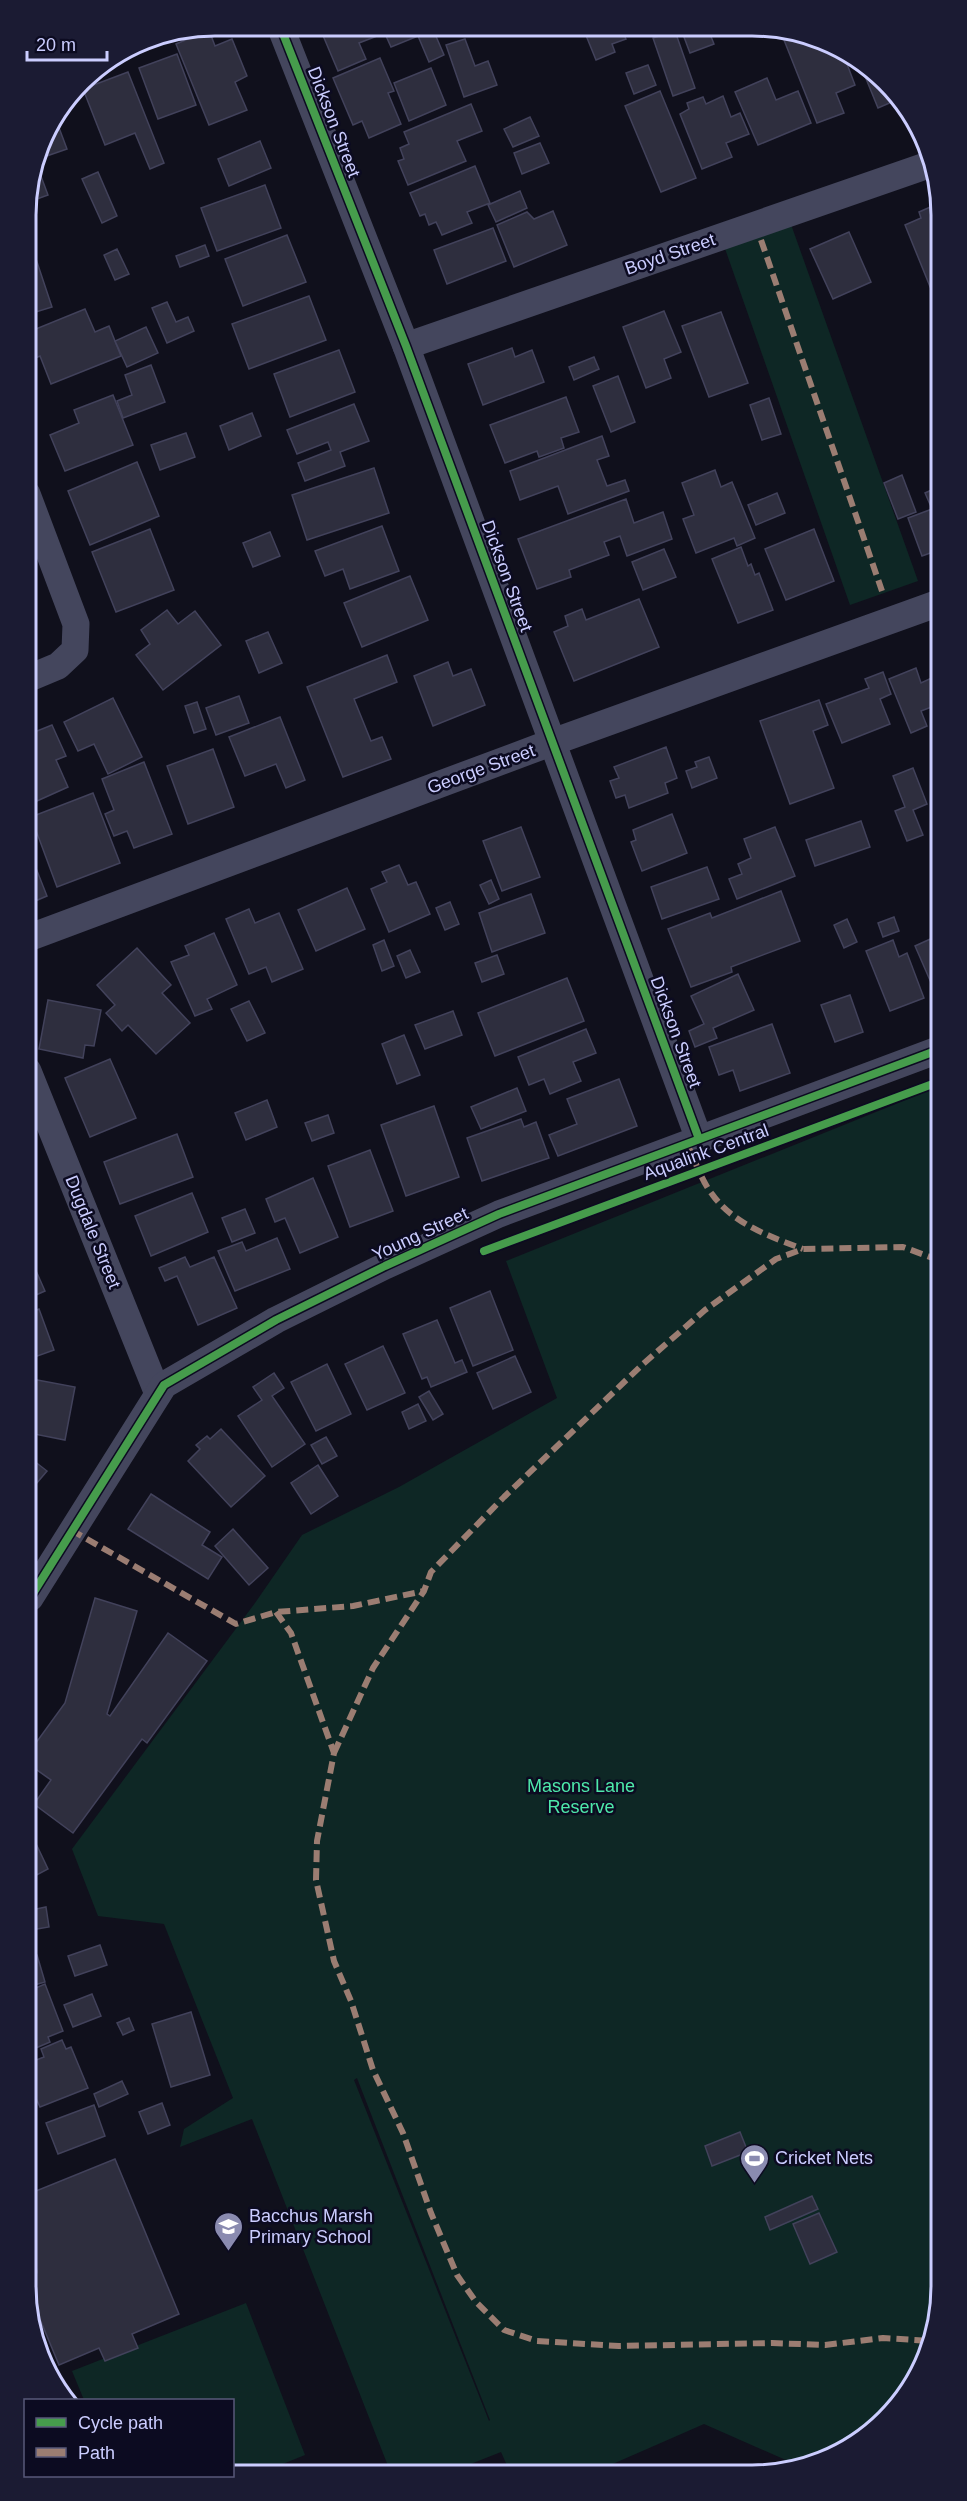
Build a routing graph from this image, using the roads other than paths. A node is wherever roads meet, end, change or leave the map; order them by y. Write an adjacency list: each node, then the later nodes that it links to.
1 (284, 36): 3 (street, Dickson Street)
2 (924, 166): 3 (street, Boyd Street)
3 (406, 346): 7 (street, Dickson Street)
4 (36, 518): 6 (street)
5 (931, 606): 7 (street, George Street)
6 (36, 675)
7 (553, 742): 8 (street, George Street); 11 (street, Dickson Street)
8 (36, 935)
9 (931, 1053): 11 (street, Young Street)
10 (36, 1091): 12 (street, Dugdale Street)
11 (699, 1139): 12 (street, Young Street)
12 (158, 1394): 13 (street, Young Street)
13 (36, 1588)

